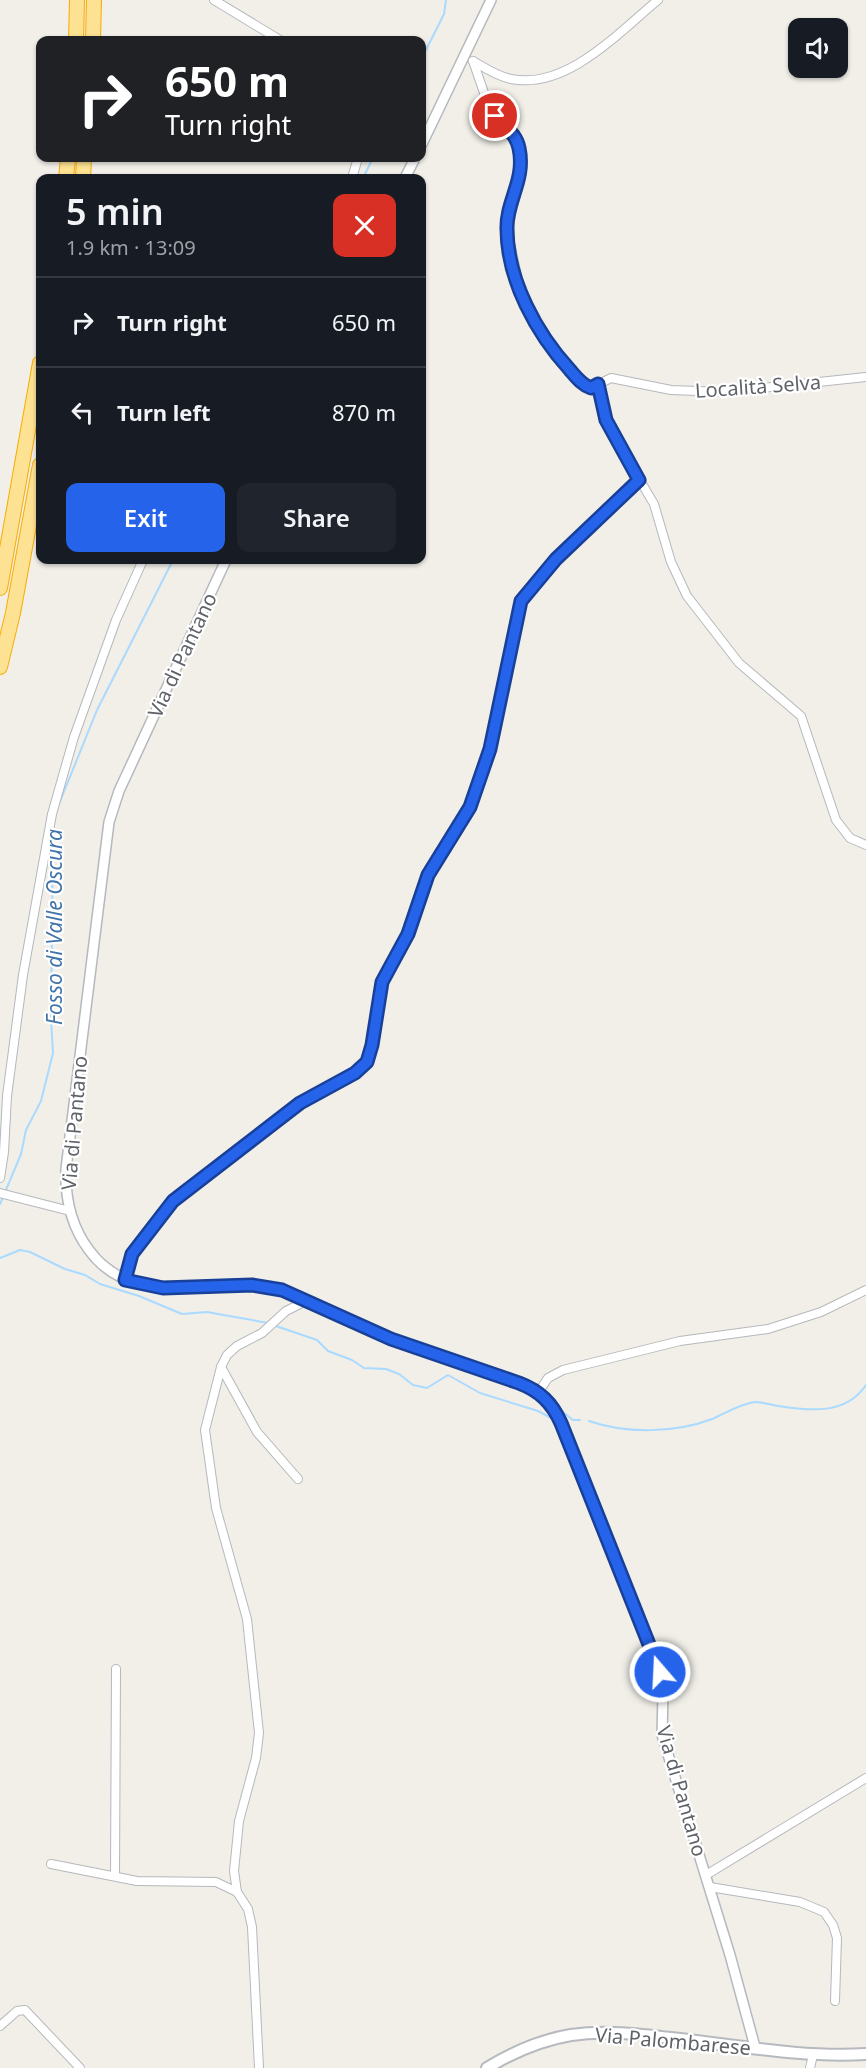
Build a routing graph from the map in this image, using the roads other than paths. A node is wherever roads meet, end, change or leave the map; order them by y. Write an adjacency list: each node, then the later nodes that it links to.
1 (77, 0): 6 (highway)
2 (94, 0): 7 (highway)
3 (214, 0): 8 (street)
4 (491, 0): 9 (street)
5 (658, 0): 10 (street)
6 (76, 36)
7 (93, 36)
8 (273, 36)
9 (462, 57): 10 (street); 11 (street)
10 (473, 61): 13 (street, Località Selva)
11 (426, 135)
12 (866, 377): 13 (street, Località Selva)
13 (598, 384): 15 (street)
14 (36, 386): 19 (highway)
15 (639, 480): 21 (street); 25 (street)
16 (36, 487): 20 (highway)
17 (141, 564): 22 (street)
18 (224, 564): 24 (street, Via di Pantano)
19 (0, 588)
20 (0, 667)
21 (866, 845)
22 (0, 1178)
23 (0, 1193): 24 (street)
24 (70, 1211): 25 (street, Via di Pantano)
25 (125, 1280): 27 (street, Via di Pantano)
26 (866, 1290): 29 (street)
27 (308, 1300): 28 (street); 29 (street, Via di Pantano)
28 (221, 1366): 30 (street); 37 (street)
29 (538, 1393): 34 (street, Via di Pantano)
30 (298, 1479)
31 (116, 1669): 35 (street)
32 (866, 1779): 34 (street)
33 (51, 1863): 35 (street)
34 (706, 1875): 36 (street, Via di Pantano)
35 (115, 1876): 37 (street)
36 (710, 1887): 38 (street); 40 (street, Via di Pantano)
37 (237, 1892): 44 (street)
38 (836, 2001)
39 (0, 2026): 43 (street)
40 (755, 2047): 42 (main road, Via Palombarese); 45 (main road, Via Palombarese)
41 (866, 2054): 42 (main road, Via Palombarese)
42 (813, 2055): 46 (street)
43 (80, 2068)
44 (259, 2068)
45 (487, 2068)
46 (810, 2068)

